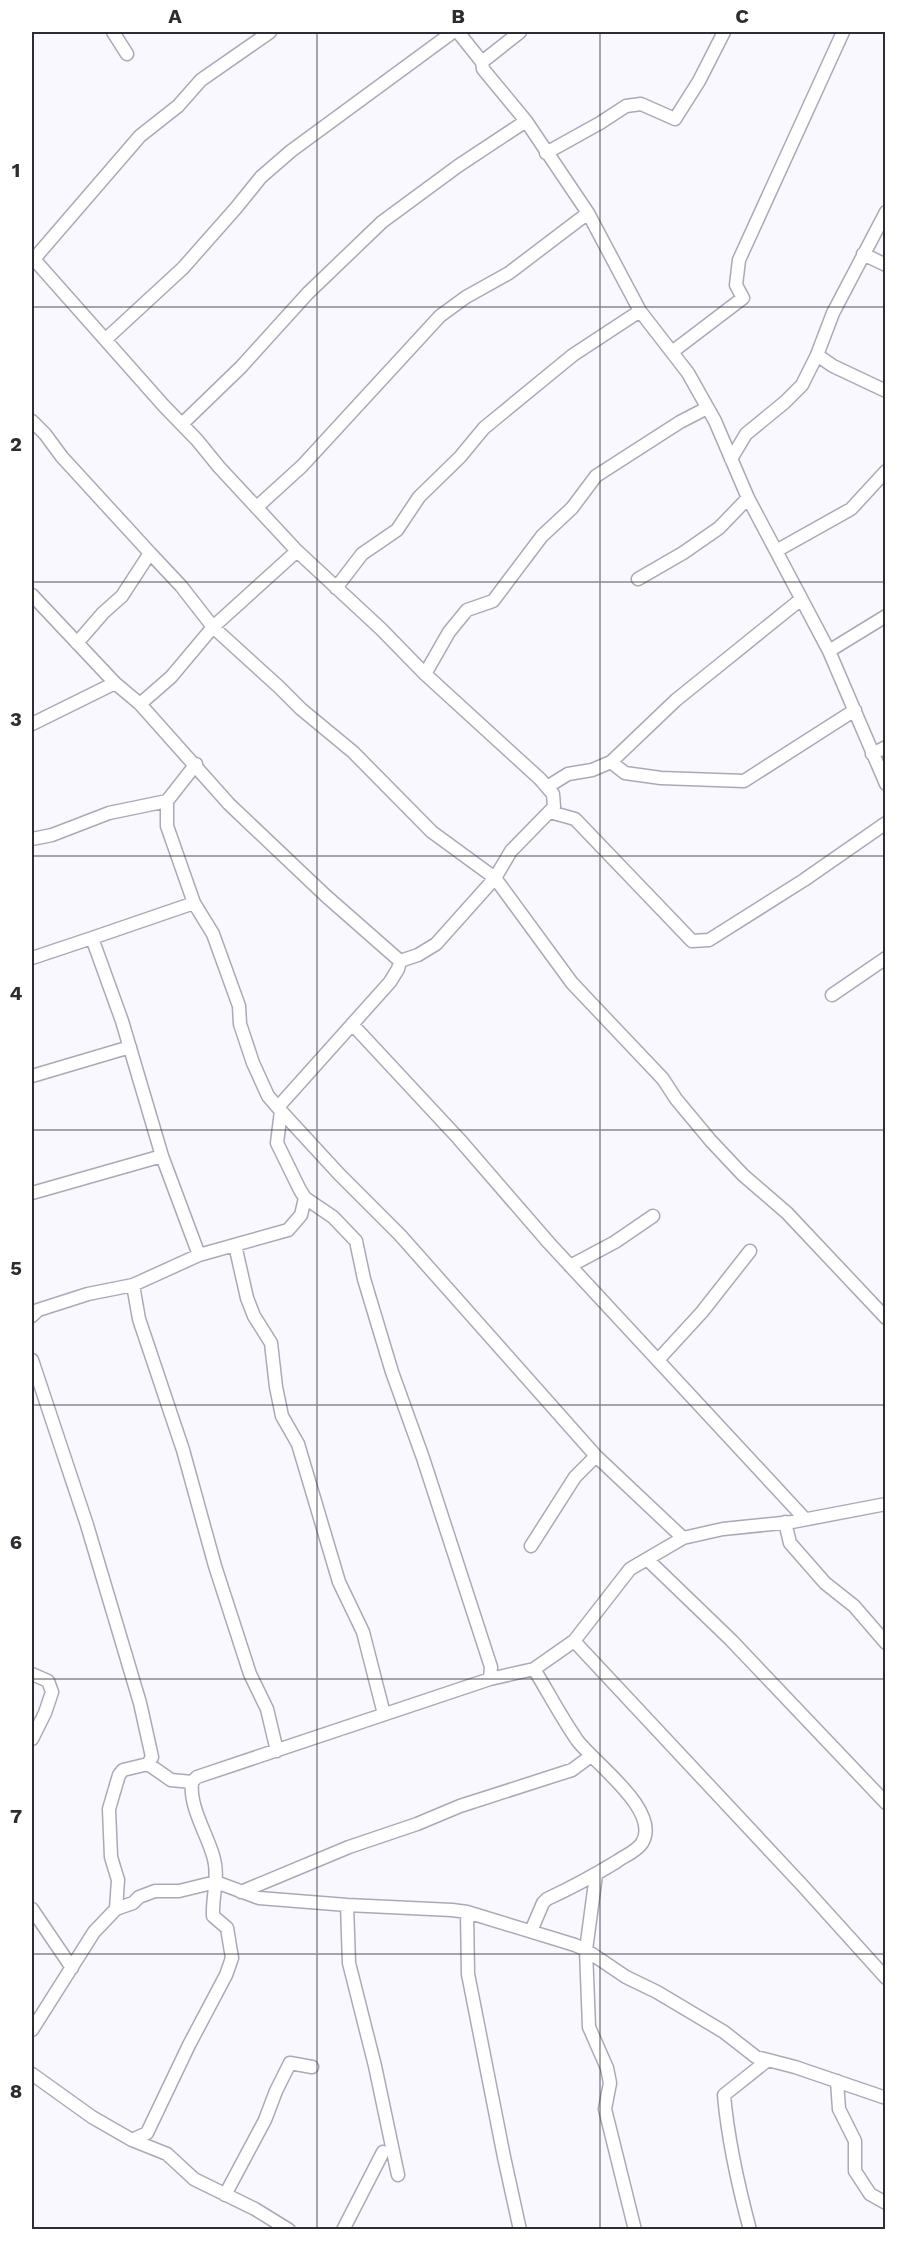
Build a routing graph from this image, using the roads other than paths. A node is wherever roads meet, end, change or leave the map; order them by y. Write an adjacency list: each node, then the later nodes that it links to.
1 (113, 32): 8 (street)
2 (270, 32): 15 (street)
3 (453, 32): 18 (street)
4 (458, 32): 9 (street)
5 (520, 32): 9 (street)
6 (723, 32): 11 (street)
7 (843, 32): 19 (street)
8 (127, 54)
9 (482, 62): 10 (street)
10 (526, 121): 11 (street); 24 (street)
11 (546, 153): 13 (street)
12 (885, 212): 14 (street)
13 (588, 213): 17 (street); 28 (street)
14 (863, 254): 16 (street); 20 (street)
15 (33, 258): 18 (street)
16 (885, 265)
17 (640, 311): 19 (street); 33 (street)
18 (106, 339): 24 (street)
19 (672, 352): 22 (street)
20 (817, 355): 21 (street); 25 (street)
21 (885, 391)
22 (707, 408): 25 (street); 40 (street)
23 (32, 421): 31 (street)
24 (182, 424): 28 (street)
25 (731, 459): 27 (street)
26 (885, 471): 30 (street)
27 (748, 498): 30 (street); 32 (street)
28 (257, 507): 29 (street)
29 (297, 551): 33 (street); 37 (street)
30 (776, 551): 35 (street)
31 (150, 553): 37 (street); 38 (street)
32 (638, 579)
33 (336, 588): 40 (street)
34 (32, 597): 38 (street)
35 (800, 600): 39 (street); 47 (street)
36 (885, 616): 39 (street)
37 (213, 627): 42 (street); 55 (street)
38 (77, 643): 41 (street)
39 (829, 651): 43 (street)
40 (425, 674): 50 (street)
41 (115, 683): 42 (street); 44 (street)
42 (140, 704): 48 (street)
43 (855, 710): 46 (street); 47 (street)
44 (32, 724)
45 (885, 747): 46 (street)
46 (872, 754): 49 (street)
47 (611, 762): 50 (street)
48 (196, 764): 51 (street); 60 (street)
49 (885, 784)
50 (547, 787): 52 (street)
51 (167, 801): 54 (street); 56 (street)
52 (550, 812): 53 (street); 55 (street)
53 (885, 823)
54 (32, 839)
55 (495, 878): 60 (street); 76 (street)
56 (194, 903): 57 (street); 65 (street)
57 (92, 938): 58 (street); 63 (street)
58 (32, 958)
59 (885, 958): 61 (street)
60 (400, 961): 62 (street)
61 (832, 995)
62 (352, 1024): 65 (street); 73 (street)
63 (129, 1047): 64 (street); 66 (street)
64 (32, 1076)
65 (280, 1109): 68 (street); 80 (street)
66 (162, 1156): 67 (street); 72 (street)
67 (32, 1193)
68 (305, 1198): 70 (street); 93 (street)
69 (653, 1216): 73 (street)
70 (235, 1245): 72 (street); 94 (street)
71 (750, 1251): 78 (street)
72 (200, 1255): 74 (street)
73 (570, 1266): 78 (street)
74 (133, 1285): 75 (street); 96 (street)
75 (32, 1316)
76 (885, 1318)
77 (32, 1360): 79 (street)
78 (657, 1360): 84 (street)
79 (35, 1379): 98 (street)
80 (596, 1456): 86 (street); 87 (street)
81 (885, 1504): 82 (street)
82 (871, 1505): 83 (street); 84 (street)
83 (885, 1511)
84 (805, 1519): 85 (street)
85 (784, 1522): 86 (street); 90 (street)
86 (683, 1538): 88 (street)
87 (531, 1546)
88 (648, 1560): 89 (street); 100 (street)
89 (574, 1641): 91 (street); 111 (street)
90 (885, 1642)
91 (534, 1668): 93 (street); 97 (street)
92 (32, 1674): 95 (street)
93 (490, 1679): 94 (street)
94 (384, 1714): 96 (street)
95 (32, 1739)
96 (277, 1751): 99 (street)
97 (591, 1756): 101 (street); 103 (street)
98 (148, 1764): 99 (street); 106 (street)
99 (192, 1782): 102 (street)
100 (885, 1803)
101 (596, 1875): 108 (street); 109 (street)
102 (216, 1882): 103 (street); 106 (street); 118 (street)
103 (241, 1892): 104 (street)
104 (347, 1905): 107 (street); 120 (street)
105 (32, 1909): 110 (street)
106 (116, 1909): 110 (street)
107 (467, 1912): 108 (street); 125 (street)
108 (531, 1931): 109 (street)
109 (586, 1950): 113 (street); 126 (street)
110 (72, 1968): 112 (street)
111 (885, 1978)
112 (32, 2030)
113 (768, 2060): 116 (street); 127 (street)
114 (312, 2067): 121 (street)
115 (32, 2074): 118 (street)
116 (837, 2081): 117 (street); 122 (street)
117 (885, 2098)
118 (132, 2140): 121 (street)
119 (383, 2152): 124 (street)
120 (398, 2175)
121 (225, 2194): 123 (street)
122 (885, 2203)
123 (290, 2229)
124 (343, 2229)
125 (520, 2229)
126 (635, 2229)
127 (750, 2229)

